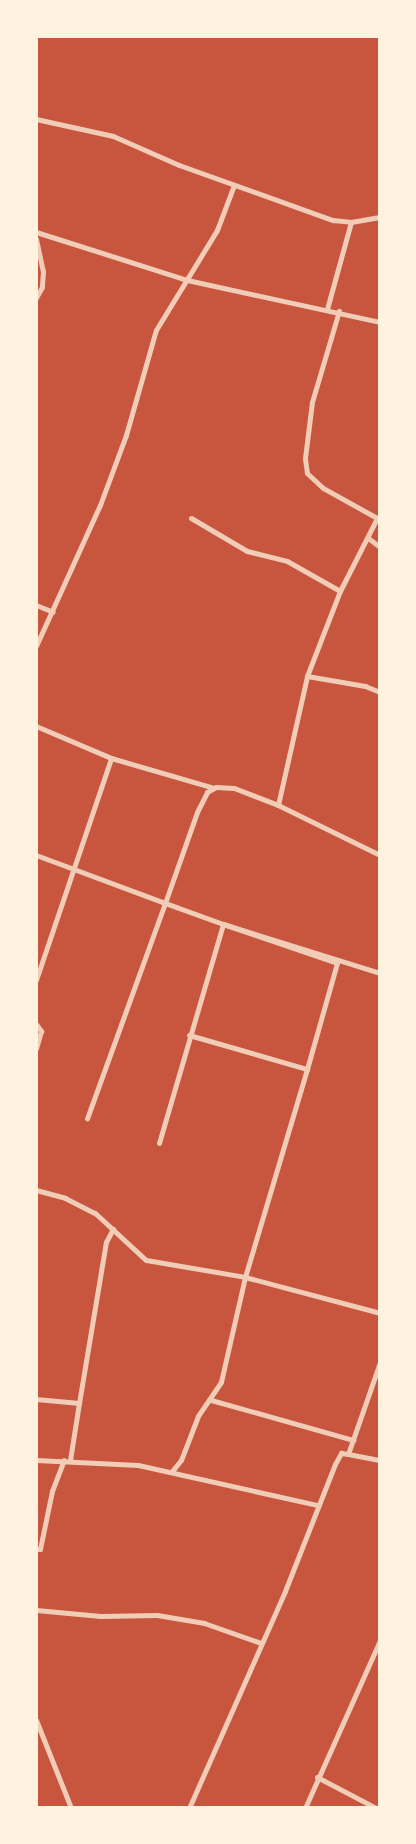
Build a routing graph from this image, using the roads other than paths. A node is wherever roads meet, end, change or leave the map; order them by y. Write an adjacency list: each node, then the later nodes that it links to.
1 (36, 119): 2 (street)
2 (234, 185): 4 (street); 7 (street)
3 (380, 217): 4 (street)
4 (351, 222): 9 (street)
5 (36, 232): 7 (street)
6 (36, 239): 8 (street)
7 (187, 280): 9 (street); 17 (street)
8 (36, 298)
9 (327, 309): 10 (street)
10 (339, 311): 11 (street); 13 (street)
11 (380, 322)
12 (192, 518): 15 (street)
13 (368, 538): 14 (street); 15 (street)
14 (380, 547)
15 (340, 591): 19 (street)
16 (36, 605): 17 (street)
17 (53, 612): 18 (street)
18 (36, 646)
19 (307, 676): 20 (street); 24 (street)
20 (380, 692)
21 (36, 726): 22 (street)
22 (111, 758): 23 (street); 27 (street)
23 (214, 788): 24 (street); 28 (street)
24 (278, 805): 26 (street)
25 (36, 855): 27 (street)
26 (380, 856)
27 (75, 870): 28 (street); 31 (street)
28 (165, 902): 29 (street); 36 (street)
29 (223, 924): 30 (street); 33 (street); 35 (street)
30 (380, 974)
31 (36, 980)
32 (36, 1024): 34 (street)
33 (189, 1035): 35 (street); 37 (street)
34 (36, 1048)
35 (307, 1069): 40 (street)
36 (87, 1118)
37 (160, 1142)
38 (36, 1190): 39 (street)
39 (113, 1229): 40 (street); 45 (street)
40 (245, 1277): 41 (street); 44 (street)
41 (380, 1313)
42 (380, 1362): 46 (street)
43 (36, 1399): 45 (street)
44 (211, 1400): 46 (street); 51 (street)
45 (79, 1403): 49 (street)
46 (353, 1440): 47 (street)
47 (348, 1454): 50 (street); 52 (street)
48 (36, 1460): 49 (street)
49 (67, 1460): 51 (street); 53 (street)
50 (380, 1460)
51 (172, 1471): 52 (street)
52 (317, 1505): 56 (street)
53 (36, 1549)
54 (36, 1610): 56 (street)
55 (380, 1640): 58 (street)
56 (261, 1642): 60 (street)
57 (36, 1720): 59 (street)
58 (317, 1777): 61 (street); 62 (street)
59 (71, 1808)
60 (189, 1808)
61 (305, 1808)
62 (376, 1808)

